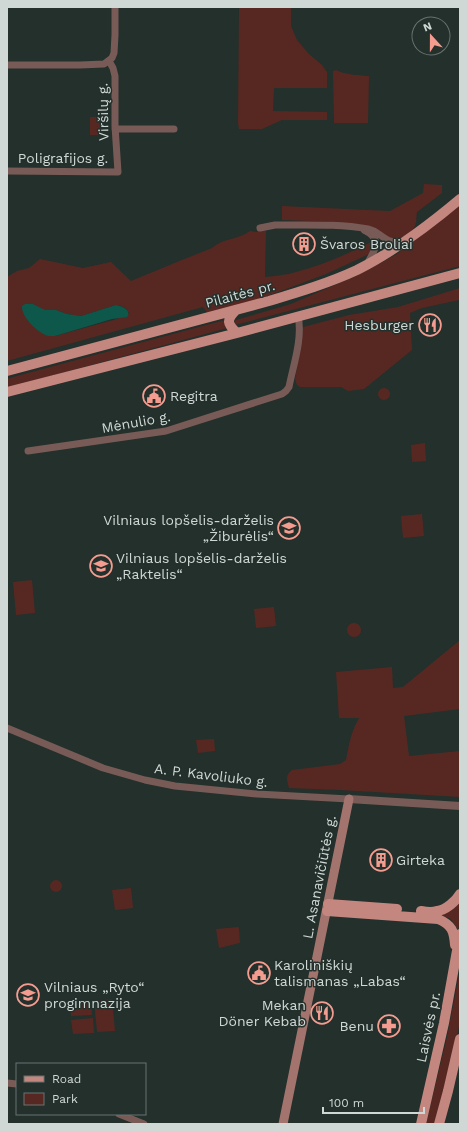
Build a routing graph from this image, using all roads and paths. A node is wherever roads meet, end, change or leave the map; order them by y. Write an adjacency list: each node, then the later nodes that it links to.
1 (114, 7): 2 (street)
2 (109, 61): 3 (street); 4 (street, Viršilų g.)
3 (7, 65)
4 (115, 129): 5 (street); 7 (street, Viršilų g.)
5 (174, 129)
6 (7, 171): 7 (street, Poligrafijos g.)
7 (118, 172)
8 (460, 199): 11 (main road, Pilaitės pr.)
9 (260, 228): 10 (street)
10 (358, 228): 11 (street); 12 (street)
11 (404, 242): 12 (main road, Pilaitės pr.)
12 (367, 264): 14 (main road, Pilaitės pr.)
13 (460, 273): 15 (main road)
14 (236, 310): 16 (main road); 17 (main road, Pilaitės pr.)
15 (298, 316): 16 (main road); 19 (street, Mėnulio g.)
16 (237, 333): 18 (main road)
17 (7, 371)
18 (7, 392)
19 (28, 451)
20 (7, 728): 21 (street, A. P. Kavoliuko g.)
21 (349, 799): 22 (street); 24 (main road, L. Asanavičiūtės g.)
22 (460, 806)
23 (460, 894): 24 (main road)
24 (328, 907): 26 (main road); 30 (main road, L. Asanavičiūtės g.)
25 (460, 934): 26 (main road, Laisvės pr.)
26 (456, 956): 31 (main road, Laisvės pr.)
27 (460, 1039): 32 (main road)
28 (122, 1115): 29 (street)
29 (144, 1124)
30 (283, 1124)
31 (420, 1124)
32 (439, 1124)

